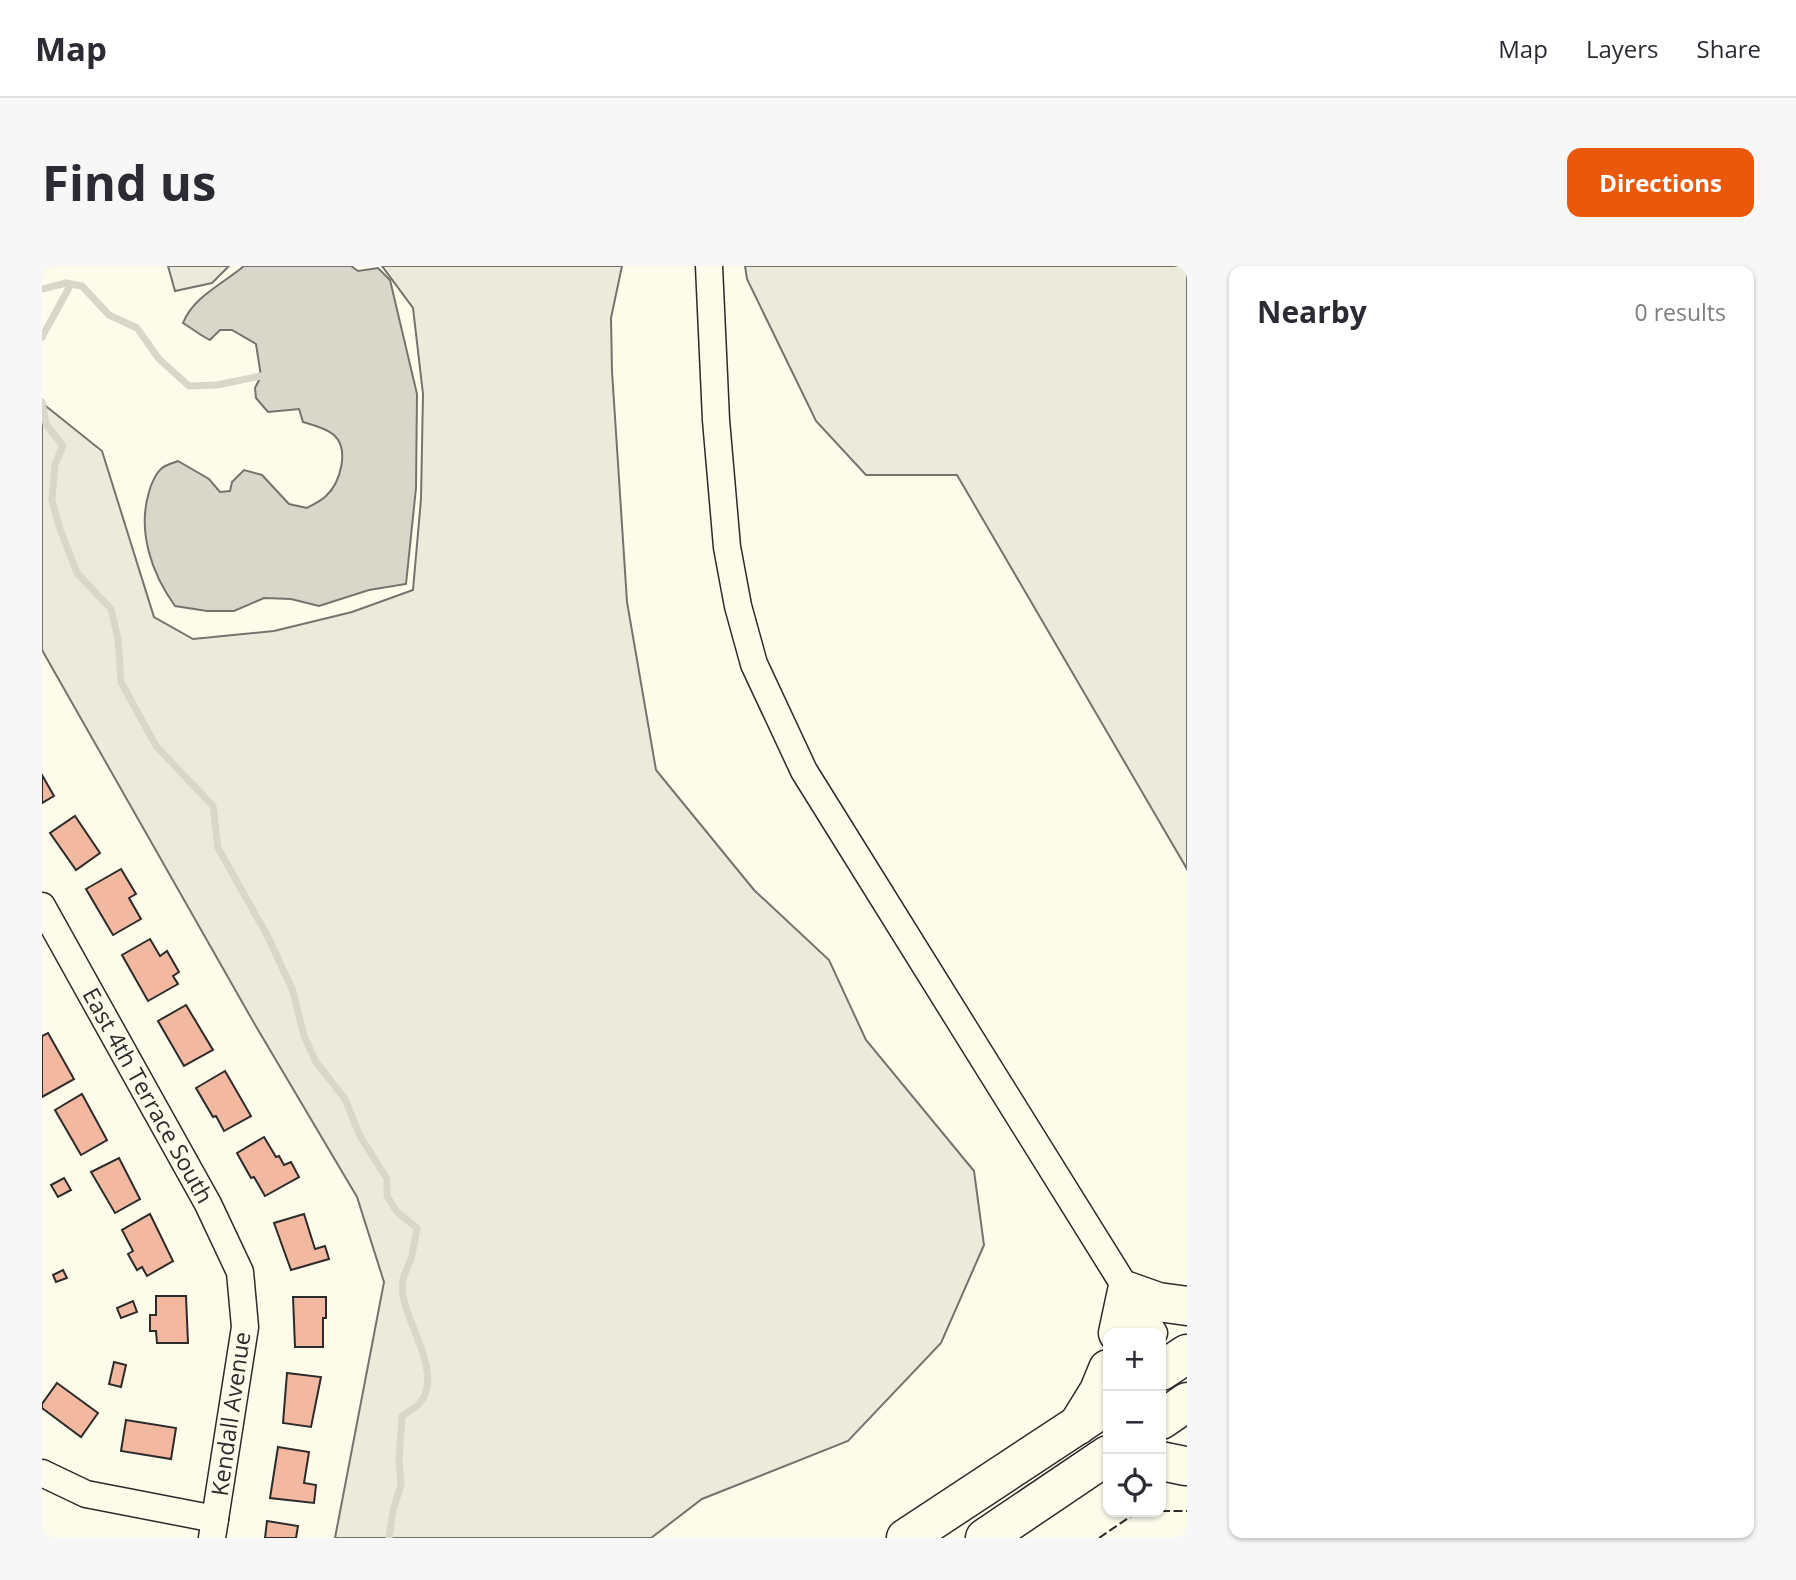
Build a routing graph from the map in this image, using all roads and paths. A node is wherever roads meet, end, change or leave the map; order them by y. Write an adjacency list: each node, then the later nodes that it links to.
1 (709, 266): 4 (street)
2 (42, 906): 3 (street, East 4th Terrace South)
3 (241, 1290): 14 (street, Kendall Avenue)
4 (1127, 1291): 5 (highway); 6 (highway); 7 (street)
5 (1187, 1306)
6 (1119, 1328)
7 (1170, 1359)
8 (1103, 1381): 10 (highway)
9 (1187, 1402): 11 (highway)
10 (1093, 1415): 15 (highway)
11 (1166, 1417)
12 (1103, 1459): 16 (highway)
13 (42, 1473): 14 (street)
14 (214, 1528)
15 (906, 1538)
16 (985, 1538)

